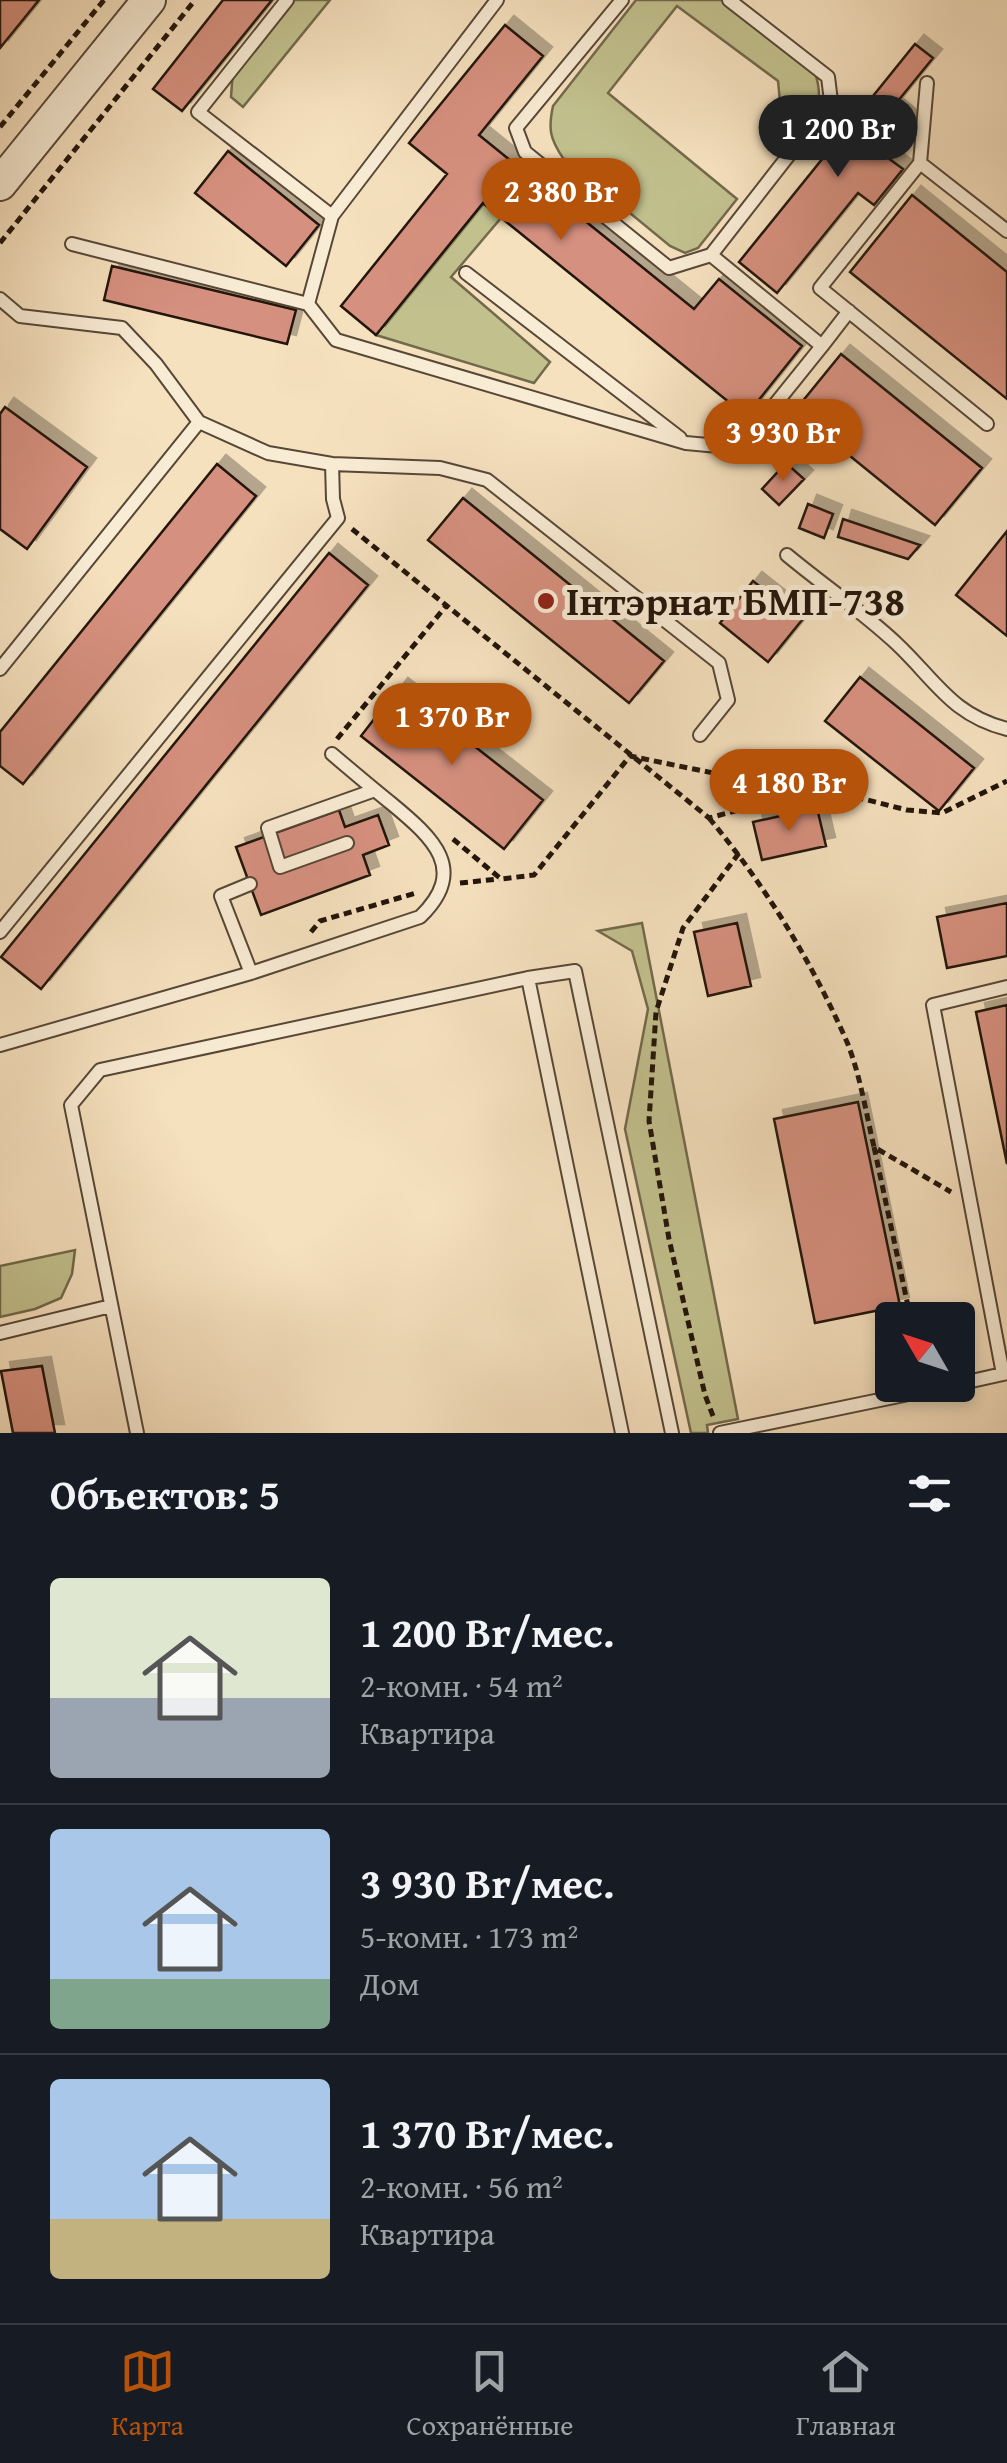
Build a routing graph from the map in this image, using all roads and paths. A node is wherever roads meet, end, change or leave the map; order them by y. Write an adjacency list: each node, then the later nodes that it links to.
1 (104, 0): 9 (path)
2 (149, 0): 11 (street)
3 (195, 0): 14 (path)
4 (286, 0): 12 (lane)
5 (497, 0): 12 (lane)
6 (622, 0): 16 (lane)
7 (729, 0): 16 (lane)
8 (927, 83): 10 (lane)
9 (0, 128)
10 (920, 163): 13 (lane); 20 (lane)
11 (0, 184)
12 (332, 216): 19 (lane)
13 (1007, 230)
14 (0, 243)
15 (72, 244): 19 (lane)
16 (711, 255): 21 (lane)
17 (466, 273): 24 (lane)
18 (0, 299): 22 (lane)
19 (308, 304): 24 (lane)
20 (849, 312): 21 (lane); 23 (lane)
21 (822, 346): 24 (lane)
22 (199, 422): 25 (lane); 29 (lane)
23 (988, 424)
24 (686, 442)
25 (332, 464): 26 (lane); 31 (lane)
26 (338, 518): 28 (path); 42 (lane)
27 (787, 556): 30 (lane)
28 (446, 606): 32 (path); 33 (path)
29 (0, 669)
30 (1006, 724)
31 (700, 735)
32 (333, 748): 35 (lane)
33 (630, 756): 36 (path); 37 (path); 38 (path)
34 (1007, 782): 36 (path)
35 (375, 790): 39 (lane); 43 (lane)
36 (806, 792): 37 (path)
37 (709, 818): 40 (path)
38 (441, 829)
39 (347, 843)
40 (738, 853): 47 (path); 58 (path)
41 (250, 884): 43 (lane)
42 (0, 932)
43 (251, 974): 46 (lane)
44 (528, 978): 50 (lane); 56 (lane); 57 (lane)
45 (1007, 987): 48 (lane)
46 (0, 1045)
47 (874, 1147): 48 (path); 49 (path)
48 (970, 1203): 52 (lane)
49 (907, 1302)
50 (112, 1306): 51 (lane); 55 (lane)
51 (0, 1333)
52 (1005, 1374): 53 (lane)
53 (975, 1380)
54 (875, 1401): 58 (lane)
55 (137, 1433)
56 (622, 1433)
57 (672, 1433)
58 (720, 1433)

